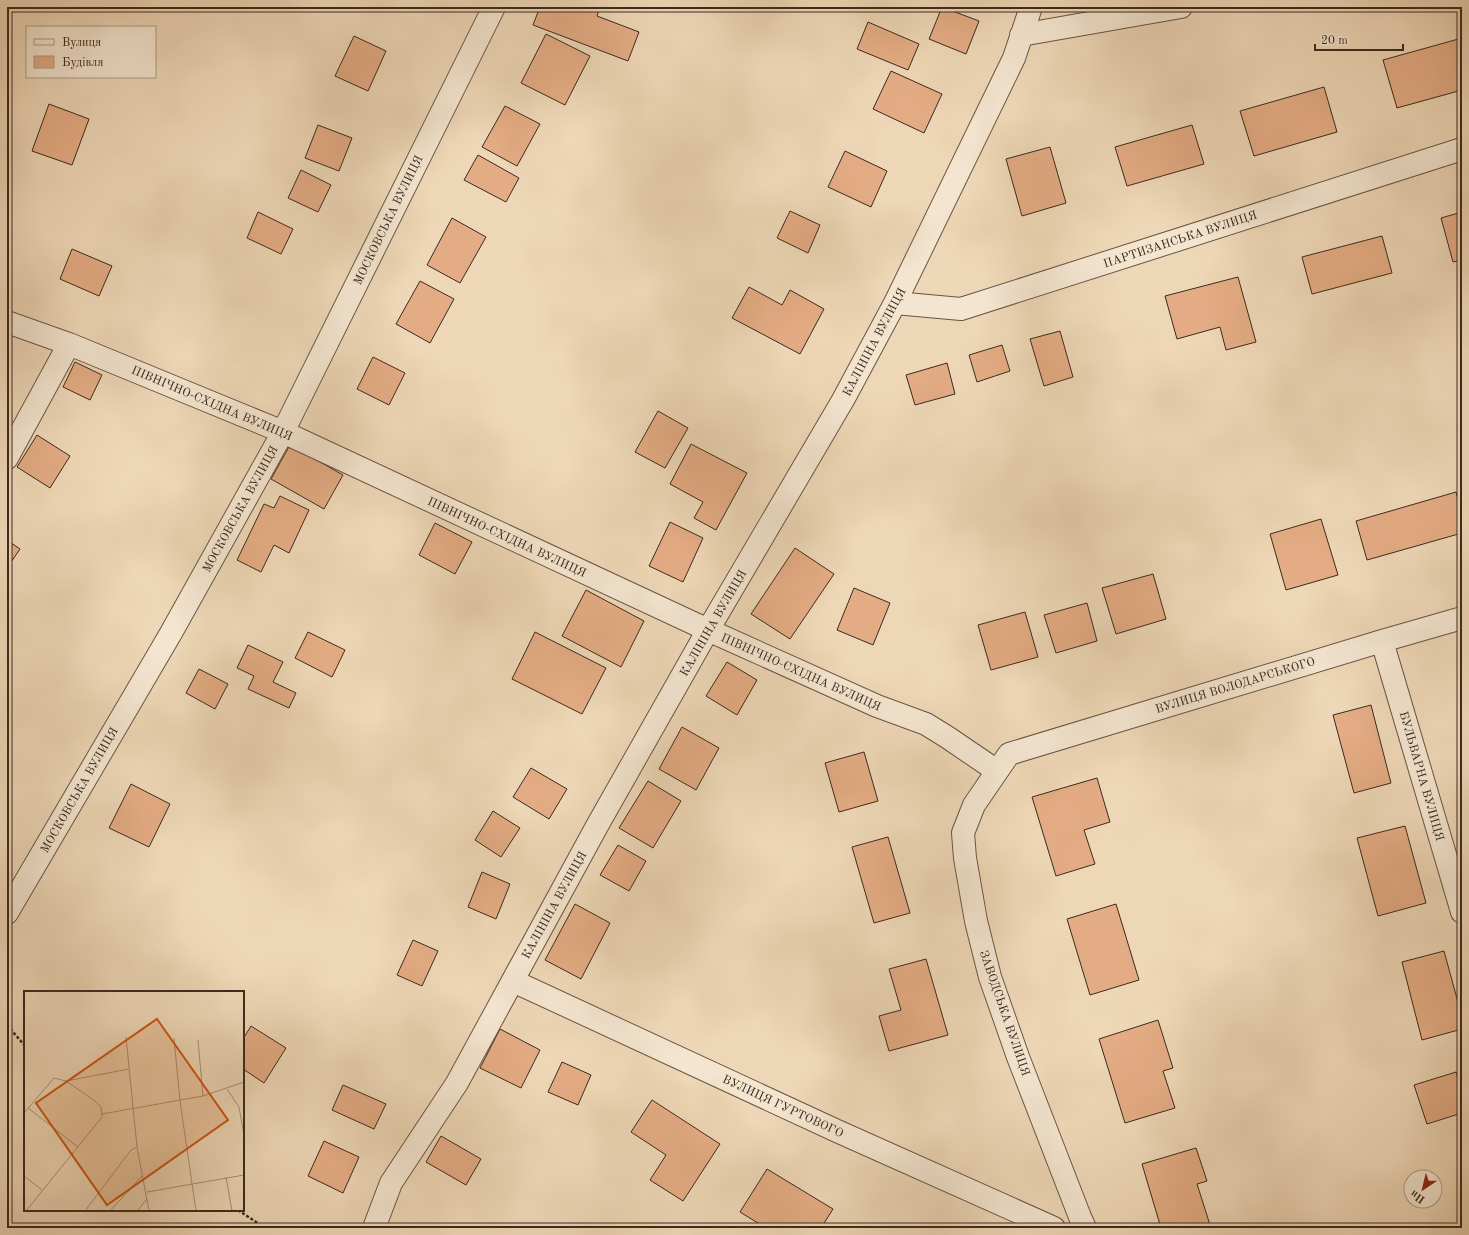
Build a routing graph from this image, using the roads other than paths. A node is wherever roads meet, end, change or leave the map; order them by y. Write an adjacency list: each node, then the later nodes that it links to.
1 (494, 7): 9 (street, МОСКОВСЬКА ВУЛИЦЯ)
2 (1031, 7): 4 (street, КАЛІНІНА ВУЛИЦЯ)
3 (1181, 7): 4 (street)
4 (1021, 36): 6 (street, КАЛІНІНА ВУЛИЦЯ)
5 (1462, 149): 6 (street, ПАРТИЗАНСЬКА ВУЛИЦЯ)
6 (895, 303): 12 (street, КАЛІНІНА ВУЛИЦЯ)
7 (7, 322): 8 (street, ПІВНІЧНО-СХІДНА ВУЛИЦЯ)
8 (69, 344): 9 (street, ПІВНІЧНО-СХІДНА ВУЛИЦЯ); 10 (street)
9 (283, 432): 12 (street, ПІВНІЧНО-СХІДНА ВУЛИЦЯ); 17 (street, МОСКОВСЬКА ВУЛИЦЯ)
10 (7, 458)
11 (1462, 618): 13 (street, ВУЛИЦЯ ВОЛОДАРСЬКОГО)
12 (708, 630): 15 (street, ПІВНІЧНО-СХІДНА ВУЛИЦЯ); 18 (street, КАЛІНІНА ВУЛИЦЯ)
13 (1382, 641): 14 (street, ВУЛИЦЯ ВОЛОДАРСЬКОГО); 16 (street, БУЛЬВАРНА ВУЛИЦЯ)
14 (1009, 754): 15 (street, ЗАВОДСЬКА ВУЛИЦЯ)
15 (997, 771): 21 (street, ЗАВОДСЬКА ВУЛИЦЯ)
16 (1462, 912)
17 (7, 913)
18 (512, 981): 19 (street, КАЛІНІНА ВУЛИЦЯ); 20 (street, ВУЛИЦЯ ГУРТОВОГО)
19 (374, 1228)
20 (1054, 1228)
21 (1085, 1228)

